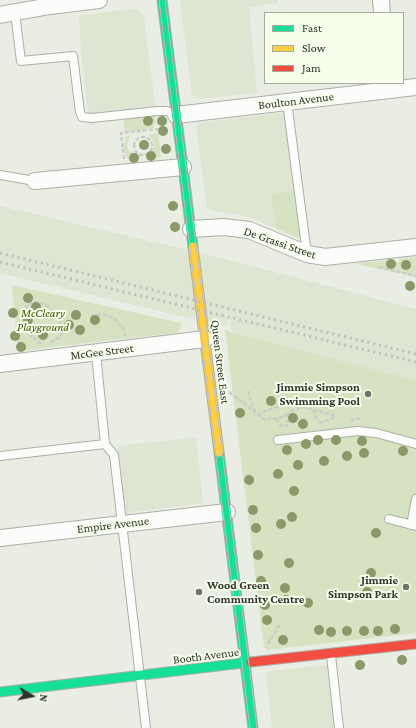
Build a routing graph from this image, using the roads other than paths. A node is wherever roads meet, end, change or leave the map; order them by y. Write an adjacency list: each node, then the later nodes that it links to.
1 (99, 0): 4 (street)
2 (162, 0): 10 (main road, Queen Street East)
3 (381, 0): 5 (street)
4 (49, 3): 6 (street)
5 (382, 12)
6 (7, 14): 10 (lane)
7 (391, 86): 8 (street, Boulton Avenue); 9 (street, Boulton Avenue)
8 (416, 87)
9 (287, 102): 10 (street, Boulton Avenue); 16 (lane)
10 (176, 115): 11 (main road, Queen Street East)
11 (183, 168): 13 (street); 14 (main road, Queen Street East)
12 (0, 175): 13 (lane)
13 (35, 181)
14 (191, 229): 16 (street, De Grassi Street); 17 (main road, Queen Street East)
15 (416, 247): 16 (street, De Grassi Street)
16 (307, 254)
17 (205, 339): 18 (street, McGee Street); 25 (main road, Queen Street East)
18 (96, 353): 19 (street, McGee Street); 21 (lane)
19 (0, 364)
20 (278, 440): 22 (lane)
21 (105, 444): 23 (lane); 27 (lane)
22 (416, 444)
23 (0, 456)
24 (416, 499): 28 (lane)
25 (227, 512): 27 (street, Empire Avenue); 32 (main road, Queen Street East)
26 (389, 519): 28 (lane)
27 (122, 523): 29 (street, Empire Avenue); 33 (lane)
28 (413, 525)
29 (0, 538)
30 (416, 644): 31 (main road, Booth Avenue)
31 (331, 654): 32 (main road, Booth Avenue); 37 (lane)
32 (245, 663): 33 (main road, Booth Avenue); 36 (main road, Queen Street East)
33 (139, 676): 34 (main road, Booth Avenue); 35 (lane)
34 (0, 692)
35 (146, 728)
36 (253, 728)
37 (339, 728)

